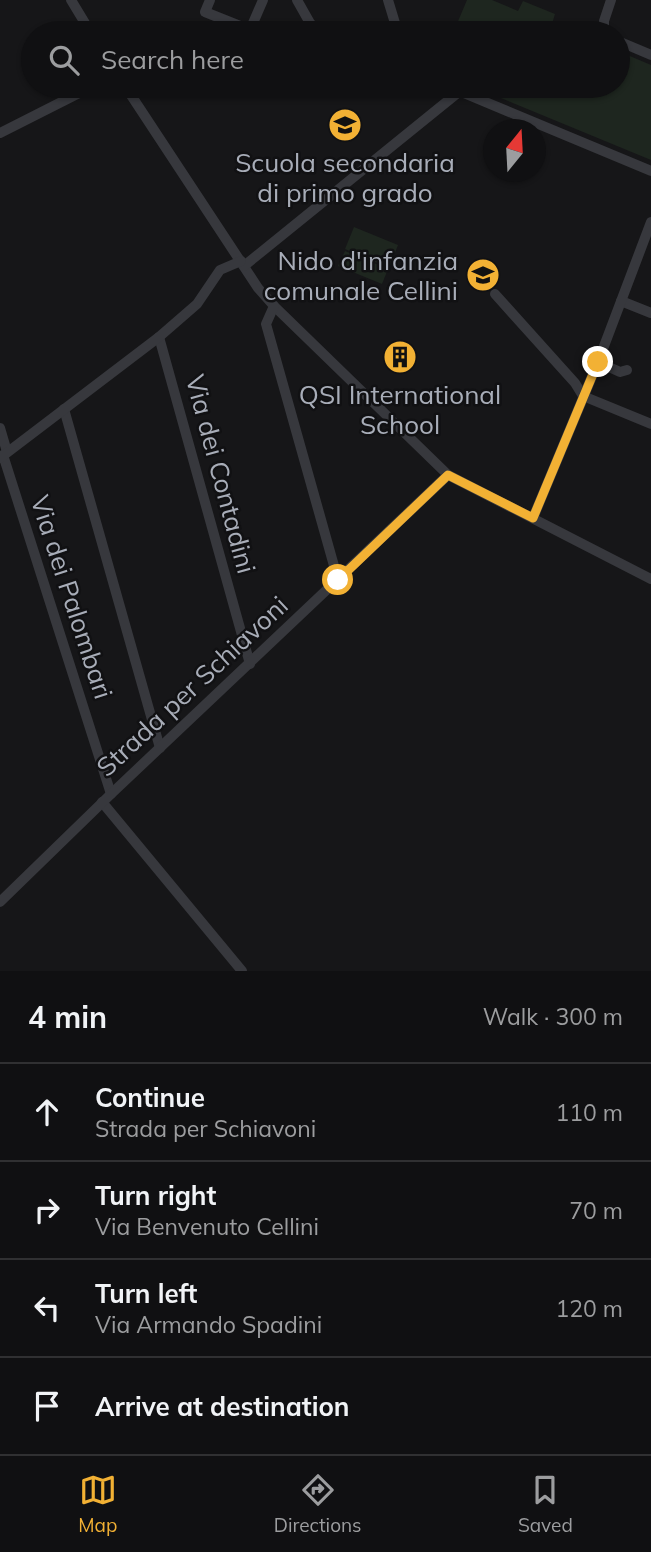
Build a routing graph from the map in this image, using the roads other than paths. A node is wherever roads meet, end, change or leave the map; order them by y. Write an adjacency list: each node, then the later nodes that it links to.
1 (71, 0): 7 (street)
2 (210, 0): 8 (street)
3 (263, 0): 9 (street)
4 (297, 0): 10 (street)
5 (388, 0): 11 (street)
6 (611, 0): 12 (street)
7 (84, 21)
8 (228, 21)
9 (254, 21)
10 (309, 21)
11 (394, 21)
12 (604, 21)
13 (630, 46): 14 (street)
14 (651, 55)
15 (69, 98): 19 (street)
16 (133, 98): 22 (street)
17 (450, 98): 22 (street)
18 (479, 98): 20 (street)
19 (0, 133)
20 (651, 171)
21 (651, 222): 24 (street)
22 (243, 263): 25 (street); 27 (street)
23 (495, 294): 30 (street)
24 (621, 301): 26 (street); 28 (street)
25 (274, 306): 35 (street); 38 (street)
26 (651, 313)
27 (159, 337): 31 (street); 39 (street, Via dei Contadini)
28 (598, 362): 29 (street); 30 (street)
29 (627, 370)
30 (583, 396): 32 (street); 36 (street)
31 (64, 409): 34 (street); 40 (street)
32 (651, 424)
33 (0, 428): 34 (street, Via dei Palombari)
34 (3, 455): 41 (street, Via dei Palombari)
35 (448, 475): 36 (street); 38 (street, Strada per Schiavoni)
36 (533, 518): 37 (street)
37 (651, 579)
38 (338, 580): 39 (street, Strada per Schiavoni)
39 (250, 664): 40 (street, Strada per Schiavoni)
40 (160, 748): 41 (street, Strada per Schiavoni)
41 (111, 793): 42 (street, Strada per Schiavoni)
42 (102, 802): 43 (street, Strada per Schiavoni); 44 (street)
43 (0, 902)
44 (242, 971)

